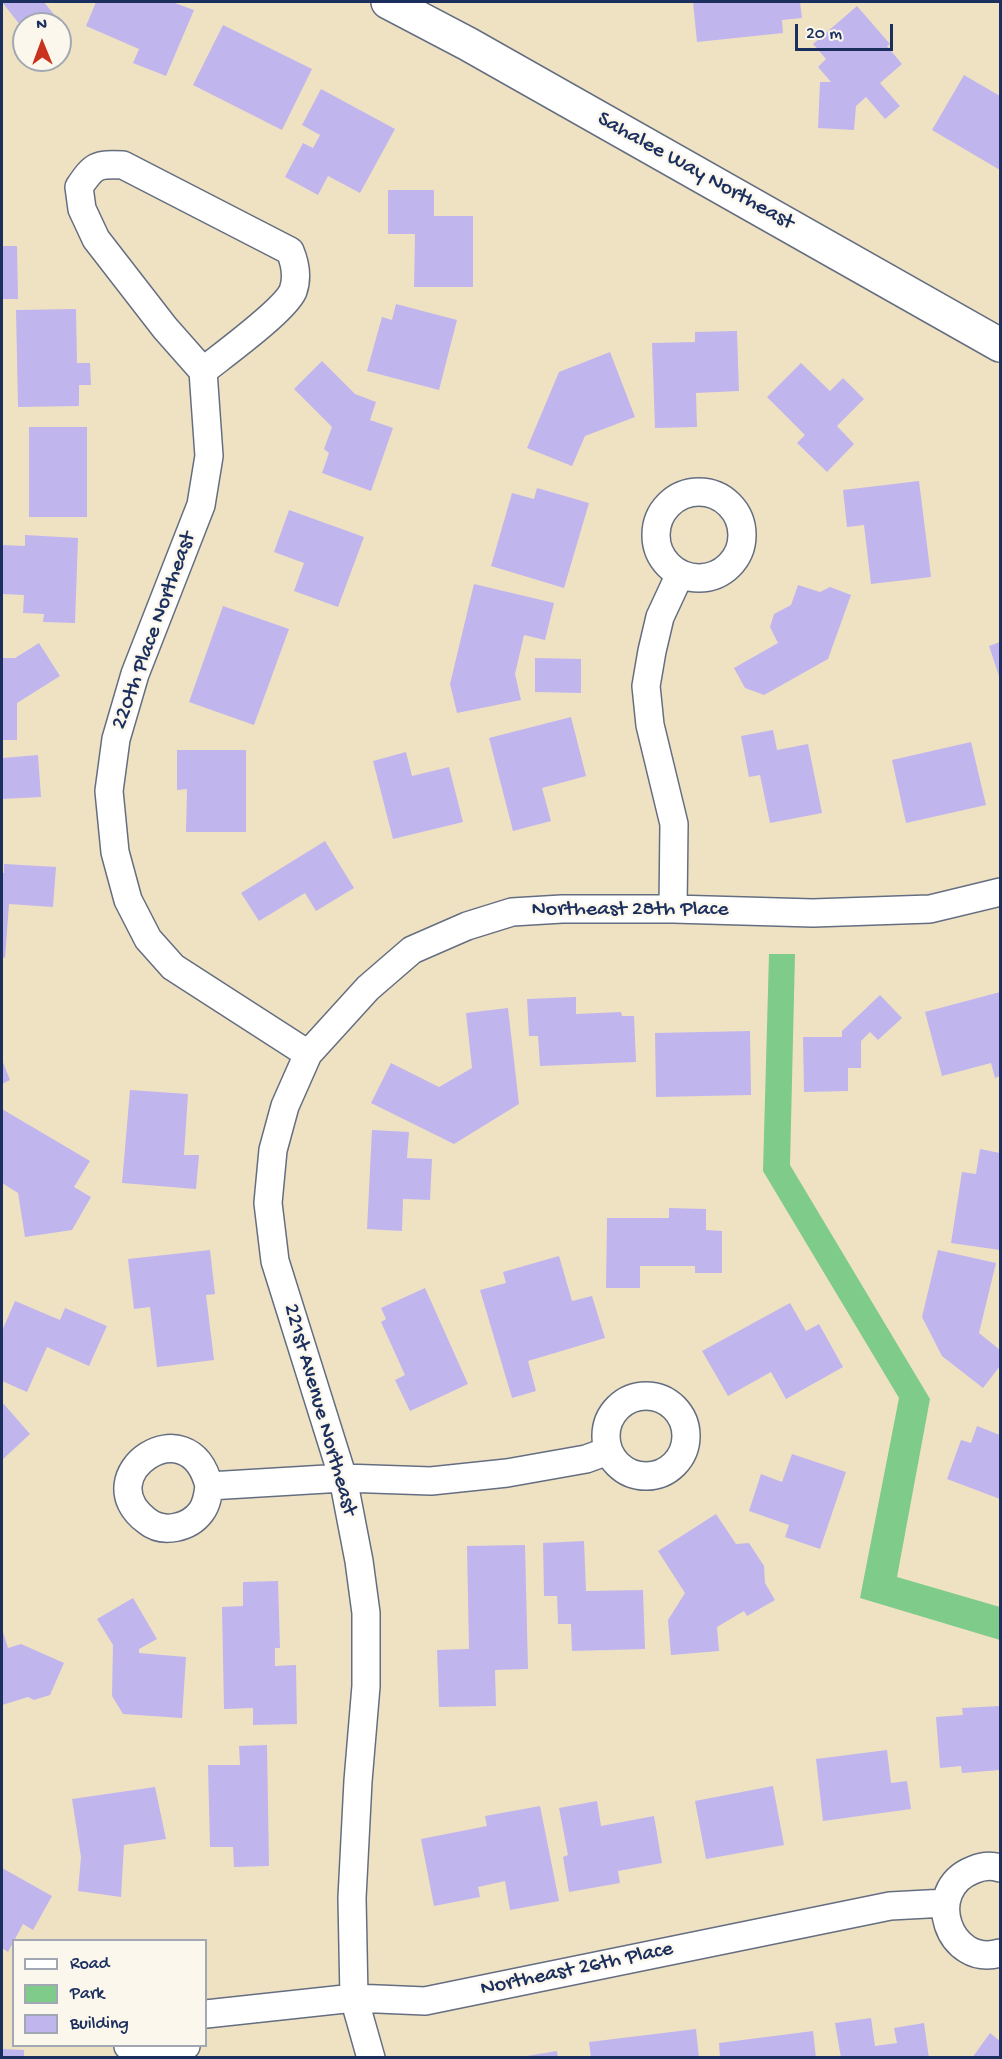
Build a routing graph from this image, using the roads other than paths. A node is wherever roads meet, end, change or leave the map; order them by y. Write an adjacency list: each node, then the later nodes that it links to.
1 (388, 2): 2 (main road, Sahalee Way Northeast)
2 (1000, 345)
3 (203, 371): 3 (street); 7 (street, 220th Place Northeast)
4 (681, 574): 6 (street)
5 (1000, 892): 6 (street, Northeast 28th Place)
6 (673, 909): 7 (street, Northeast 28th Place)
7 (308, 1054): 9 (street, 221st Avenue Northeast)
8 (608, 1451): 9 (street)
9 (343, 1479): 10 (street); 14 (street, 221st Avenue Northeast)
10 (209, 1486)
11 (1000, 1868): 12 (street)
12 (946, 1903): 13 (street); 14 (street, Northeast 26th Place)
13 (1000, 1953)
14 (354, 1998): 15 (street, Northeast 26th Place); 20 (street, 221st Avenue Northeast)
15 (207, 2014)
16 (129, 2047): 18 (street)
17 (185, 2047): 19 (street)
18 (151, 2058)
19 (163, 2058)
20 (371, 2058)

